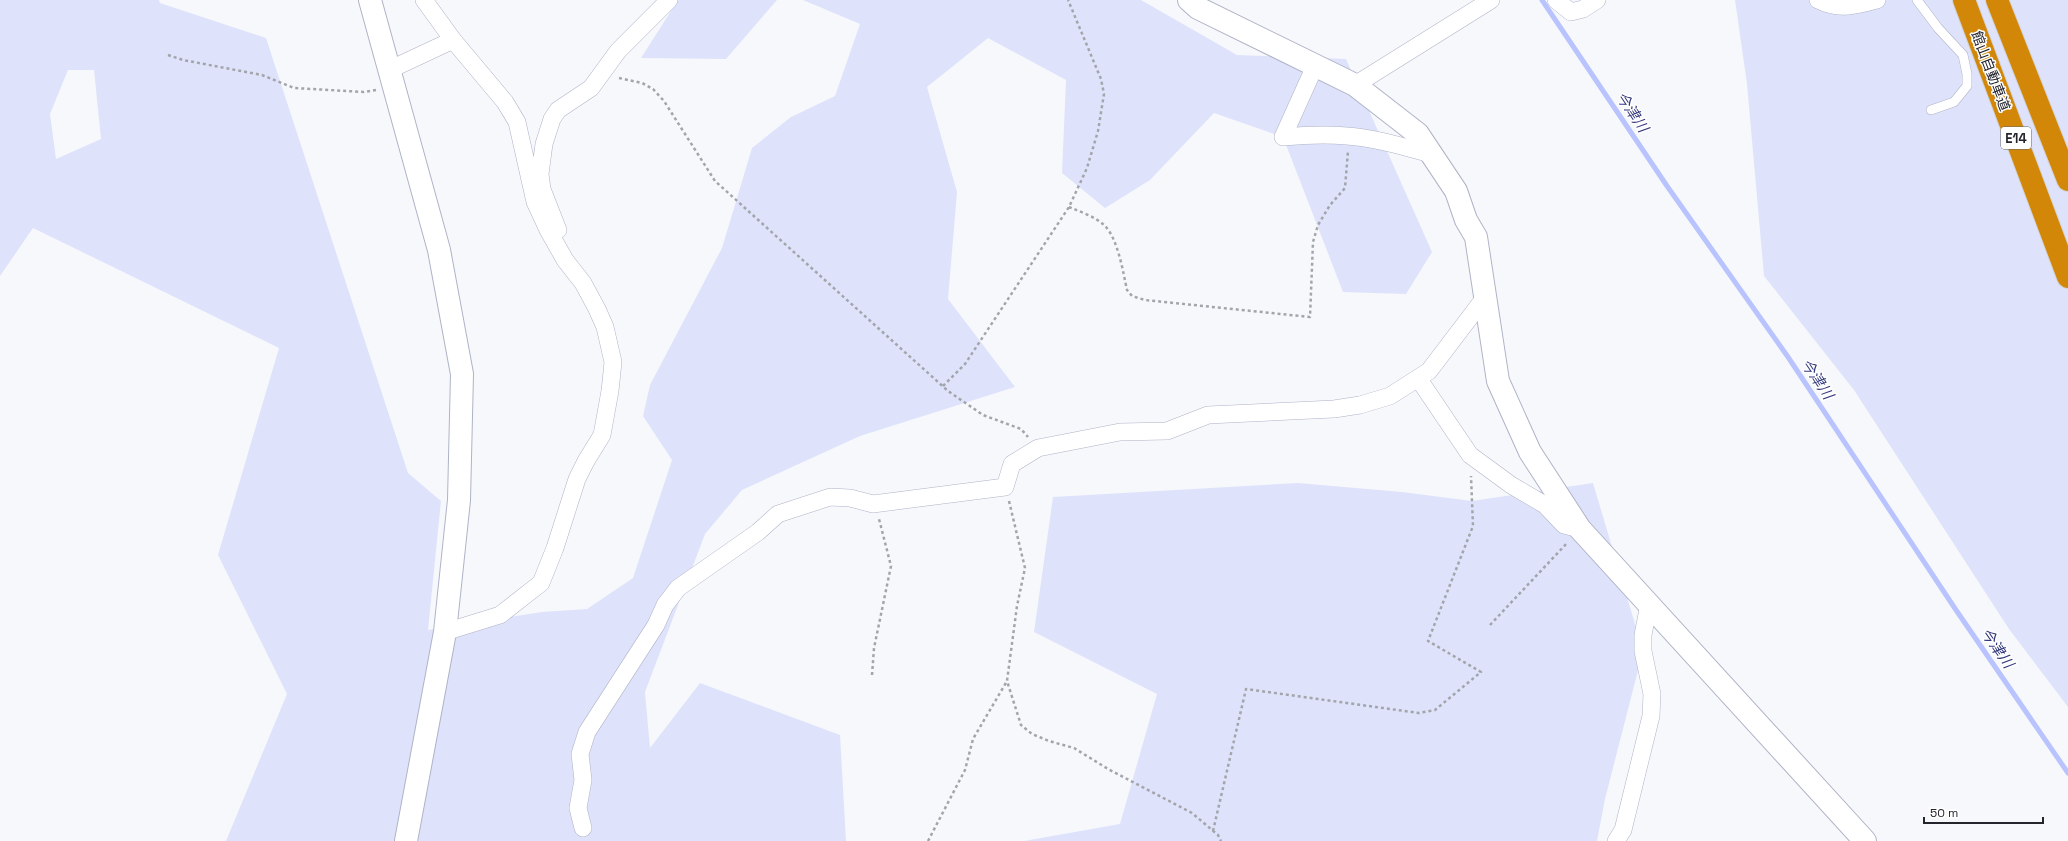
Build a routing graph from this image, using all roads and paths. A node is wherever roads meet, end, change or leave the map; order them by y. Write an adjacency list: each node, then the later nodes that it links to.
1 (370, 0): 18 (street)
2 (424, 0): 14 (street)
3 (669, 0): 17 (street)
4 (1068, 0): 24 (path)
5 (1189, 0): 16 (street)
6 (1491, 0): 19 (street)
7 (1556, 0): 8 (street)
8 (1597, 0)
9 (1818, 0): 10 (street)
10 (1877, 0)
11 (1917, 0): 20 (lane)
12 (1964, 0): 26 (highway, 館山自動車道 / E14)
13 (1997, 0): 23 (highway, E14)
14 (453, 40): 18 (street); 25 (street)
15 (168, 55): 18 (path)
16 (1315, 66): 19 (street); 21 (street)
17 (598, 77): 25 (street); 29 (path)
18 (392, 79): 37 (street)
19 (1355, 85): 22 (street)
20 (1931, 110)
21 (1354, 136): 22 (street); 24 (path)
22 (1432, 154): 27 (street)
23 (2068, 180)
24 (1069, 207): 29 (path)
25 (565, 260): 37 (street)
26 (2068, 277)
27 (1486, 296): 28 (street); 34 (street)
28 (1418, 378): 30 (street); 31 (street)
29 (943, 386): 30 (path)
30 (1038, 448): 32 (street)
31 (1470, 455): 34 (street); 41 (path)
32 (1005, 487): 33 (street); 39 (path)
33 (873, 504): 38 (path); 40 (street)
34 (1580, 529): 35 (street); 36 (path)
35 (1649, 604): 42 (street); 46 (street)
36 (1490, 625)
37 (445, 632): 43 (street)
38 (872, 675)
39 (1007, 681): 41 (path); 44 (path)
40 (583, 828)
41 (1213, 831): 45 (path)
42 (1862, 840)
43 (406, 841)
44 (928, 841)
45 (1221, 841)
46 (1616, 841)

